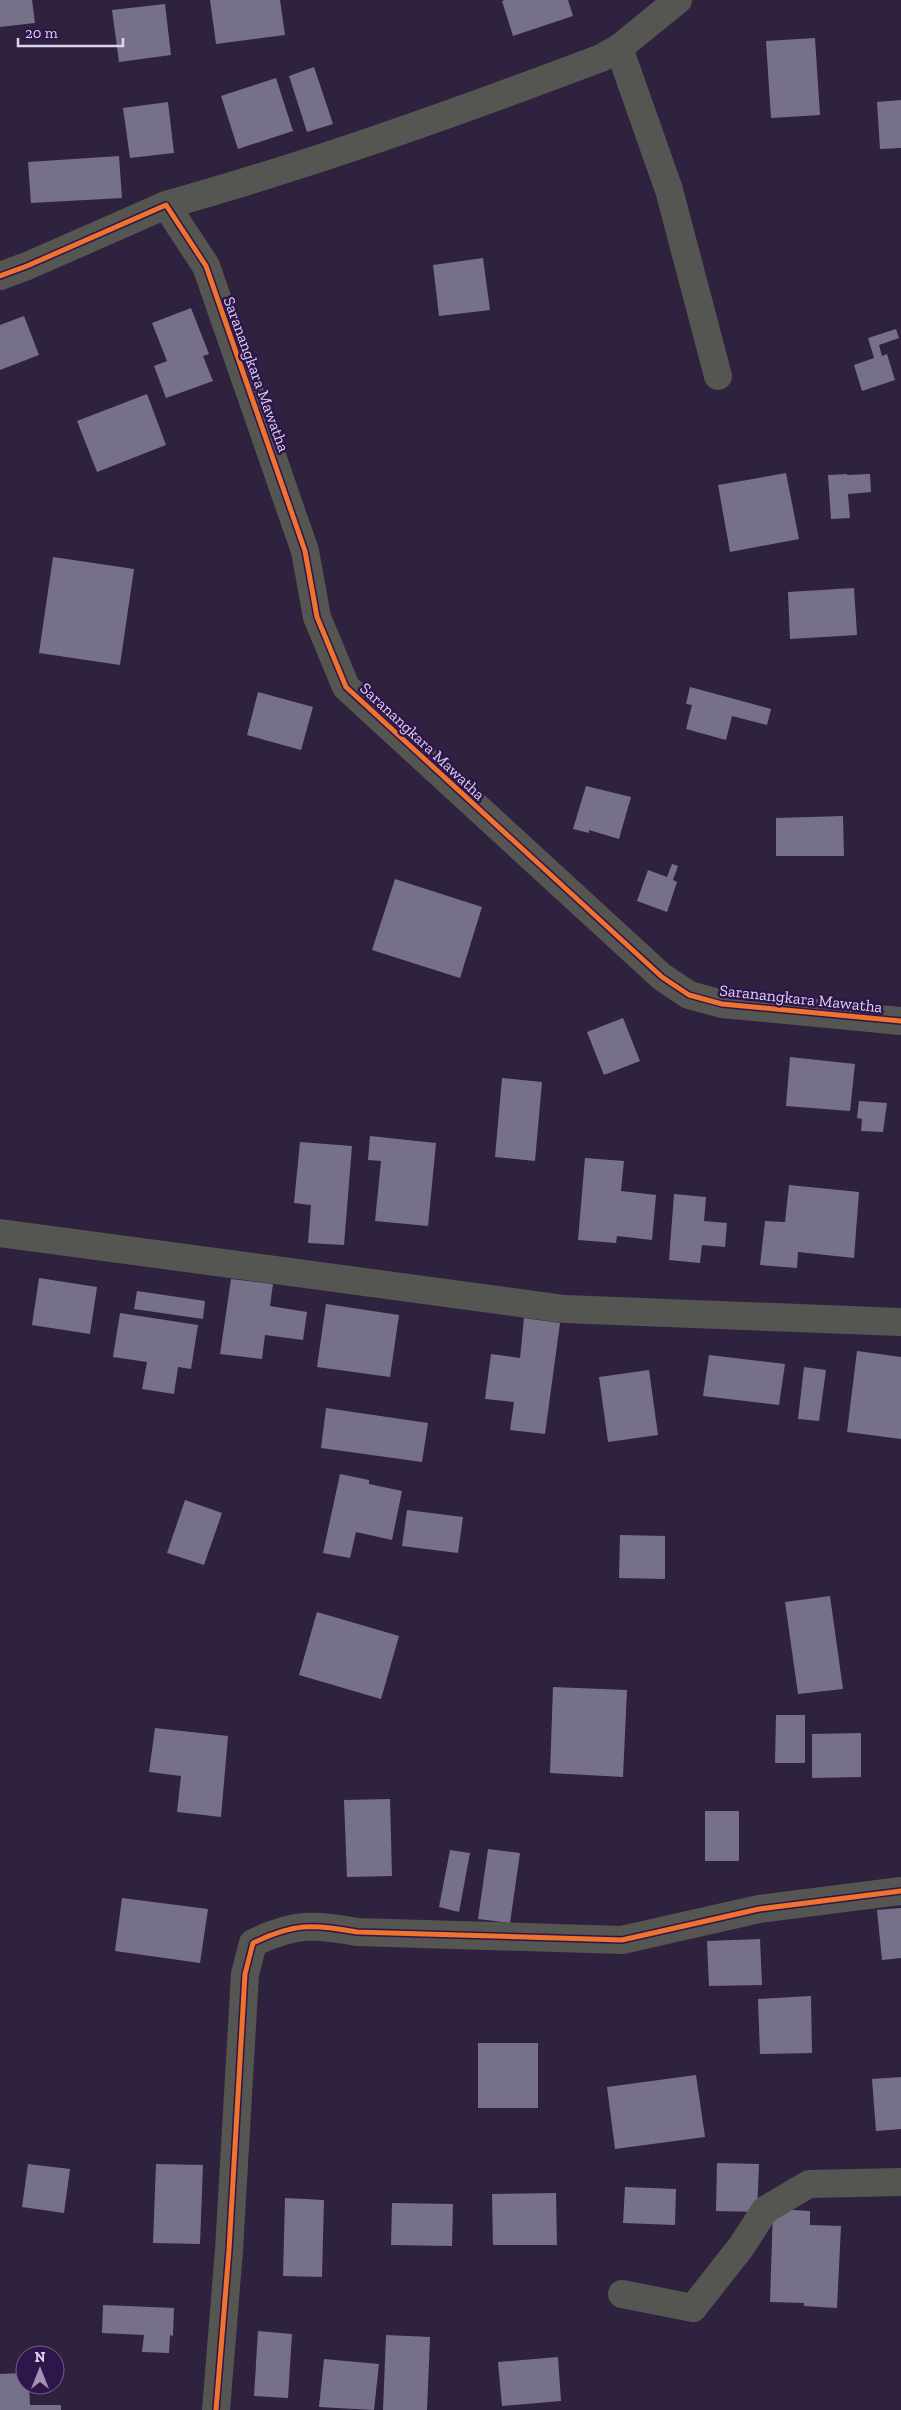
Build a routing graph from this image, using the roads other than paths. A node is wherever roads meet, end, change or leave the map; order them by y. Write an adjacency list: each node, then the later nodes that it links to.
1 (678, 0): 2 (street)
2 (619, 48): 3 (street); 5 (street)
3 (166, 205): 4 (street); 6 (street, Saranangkara Mawatha)
4 (0, 276)
5 (718, 376)
6 (901, 1021)
7 (0, 1233): 8 (street)
8 (901, 1322)
9 (901, 1891): 12 (street)
10 (901, 2182): 11 (street)
11 (622, 2294)
12 (216, 2410)

